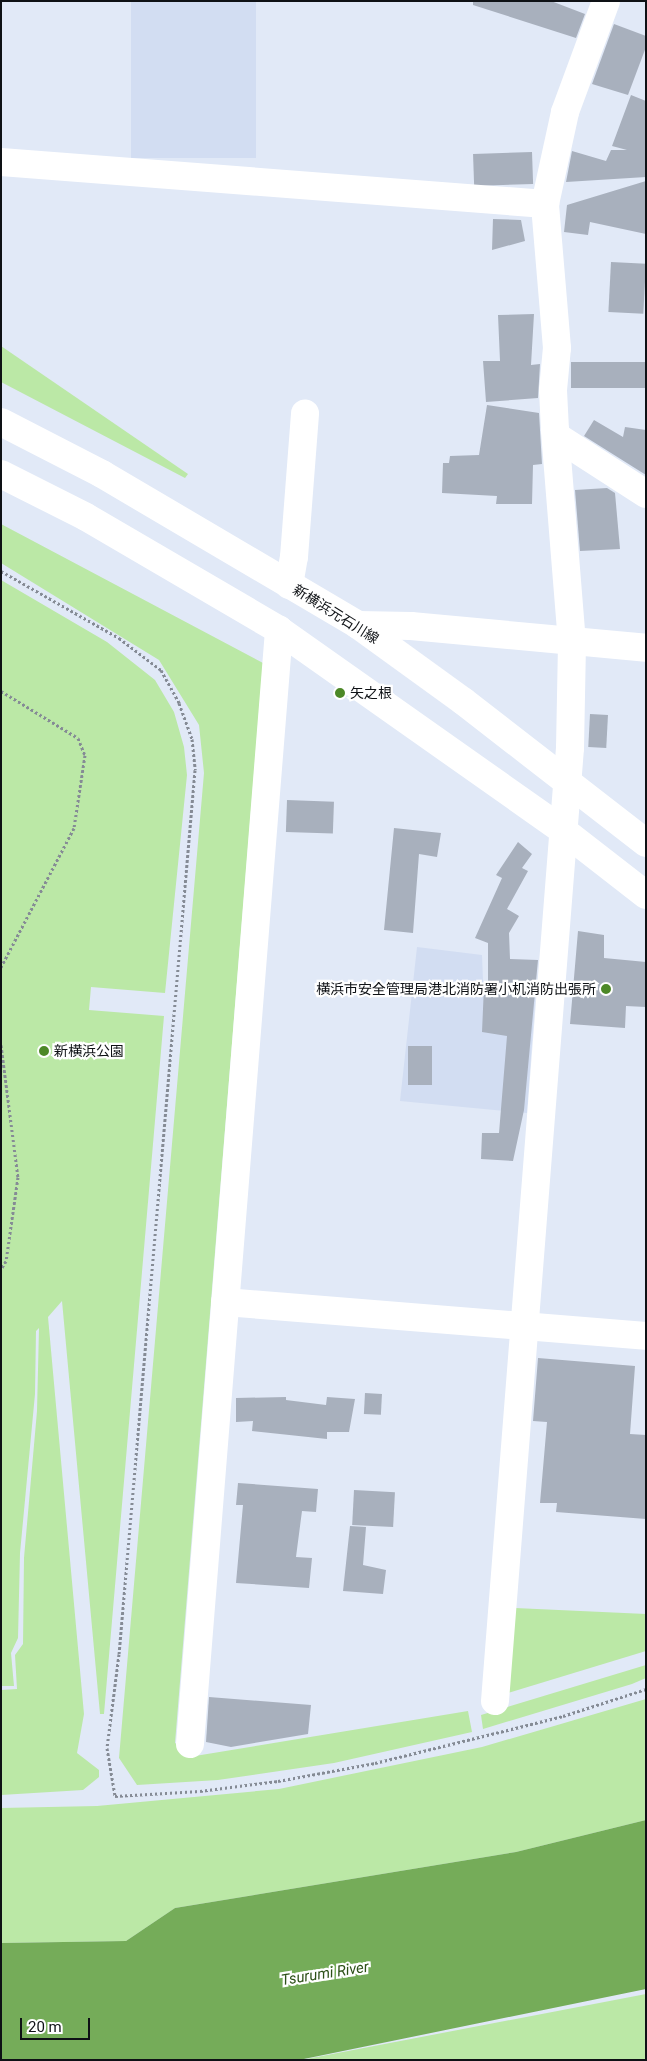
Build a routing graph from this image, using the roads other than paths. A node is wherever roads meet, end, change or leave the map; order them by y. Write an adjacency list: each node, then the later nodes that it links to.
1 (606, 1): 3 (street)
2 (1, 162): 3 (street)
3 (545, 204): 6 (street)
4 (306, 413): 9 (street)
5 (1, 422): 9 (street, 新横浜元石川線)
6 (556, 436): 8 (street); 12 (street)
7 (1, 474): 11 (street)
8 (646, 494)
9 (289, 585): 10 (street, 新横浜元石川線)
10 (358, 625): 12 (street); 14 (street, 新横浜元石川線)
11 (279, 630): 15 (street); 18 (street)
12 (572, 643): 13 (street); 14 (street)
13 (646, 648)
14 (568, 781): 15 (street); 16 (street, 新横浜元石川線)
15 (565, 832): 17 (street); 19 (street)
16 (646, 843)
17 (646, 895)
18 (225, 1302): 19 (street); 22 (street)
19 (525, 1325): 20 (street); 21 (street)
20 (646, 1336)
21 (495, 1701)
22 (190, 1744)

